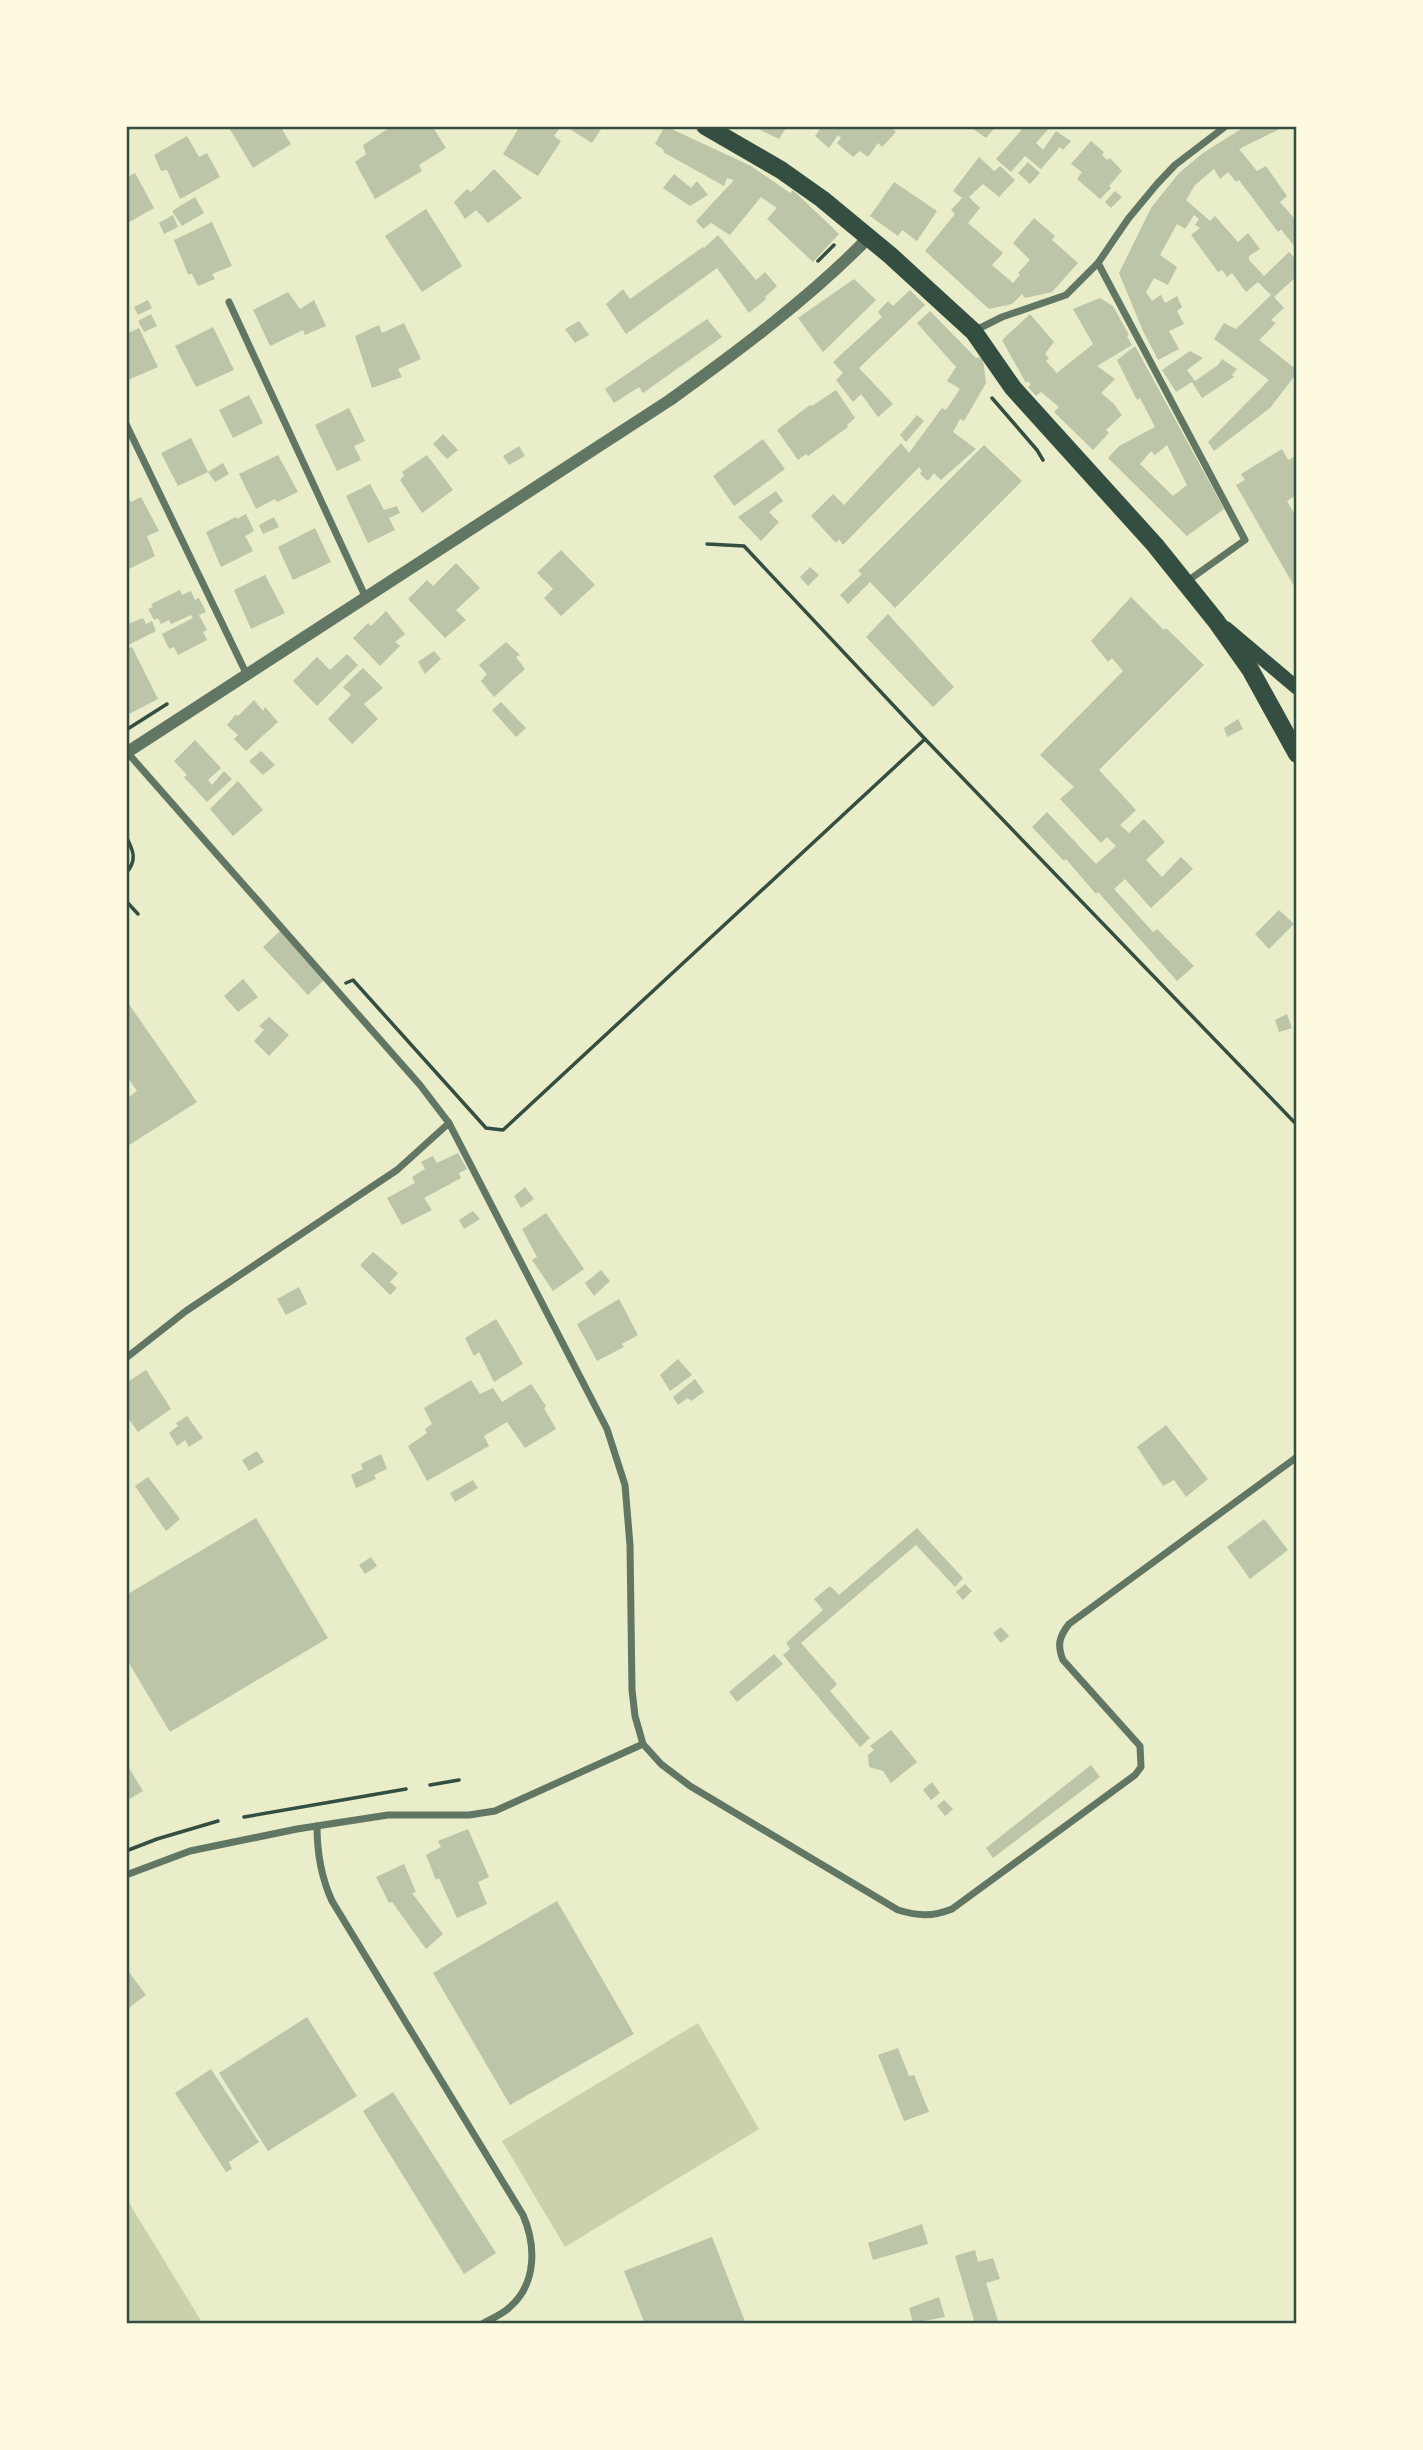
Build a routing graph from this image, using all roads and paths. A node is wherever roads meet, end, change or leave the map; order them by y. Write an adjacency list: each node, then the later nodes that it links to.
1 (705, 126): 3 (main road)
2 (1226, 126): 6 (street)
3 (869, 237): 8 (main road); 14 (street)
4 (834, 245): 5 (path)
5 (816, 262)
6 (1098, 263): 8 (street); 13 (street)
7 (229, 302): 14 (street)
8 (974, 332): 13 (main road)
9 (992, 398): 11 (path)
10 (126, 424): 16 (street)
11 (1043, 460)
12 (707, 544): 18 (path)
13 (1186, 582): 15 (main road)
14 (366, 598): 16 (street)
15 (1216, 621): 17 (main road); 20 (main road)
16 (247, 676): 19 (street)
17 (1297, 688)
18 (925, 738): 25 (path); 27 (path)
19 (126, 752): 25 (street)
20 (1297, 754)
21 (126, 836): 22 (path)
22 (126, 873)
23 (126, 901): 24 (path)
24 (138, 914)
25 (335, 988): 26 (street)
26 (449, 1123): 28 (street); 30 (street)
27 (1297, 1125)
28 (126, 1357)
29 (1297, 1457): 30 (street)
30 (643, 1744): 38 (street)
31 (459, 1780): 32 (path)
32 (430, 1785)
33 (406, 1789): 34 (path)
34 (377, 1794): 35 (path); 36 (path)
35 (379, 1803)
36 (244, 1817)
37 (218, 1821): 39 (path)
38 (317, 1826): 40 (street); 41 (street)
39 (126, 1851)
40 (126, 1875)
41 (482, 2324)

